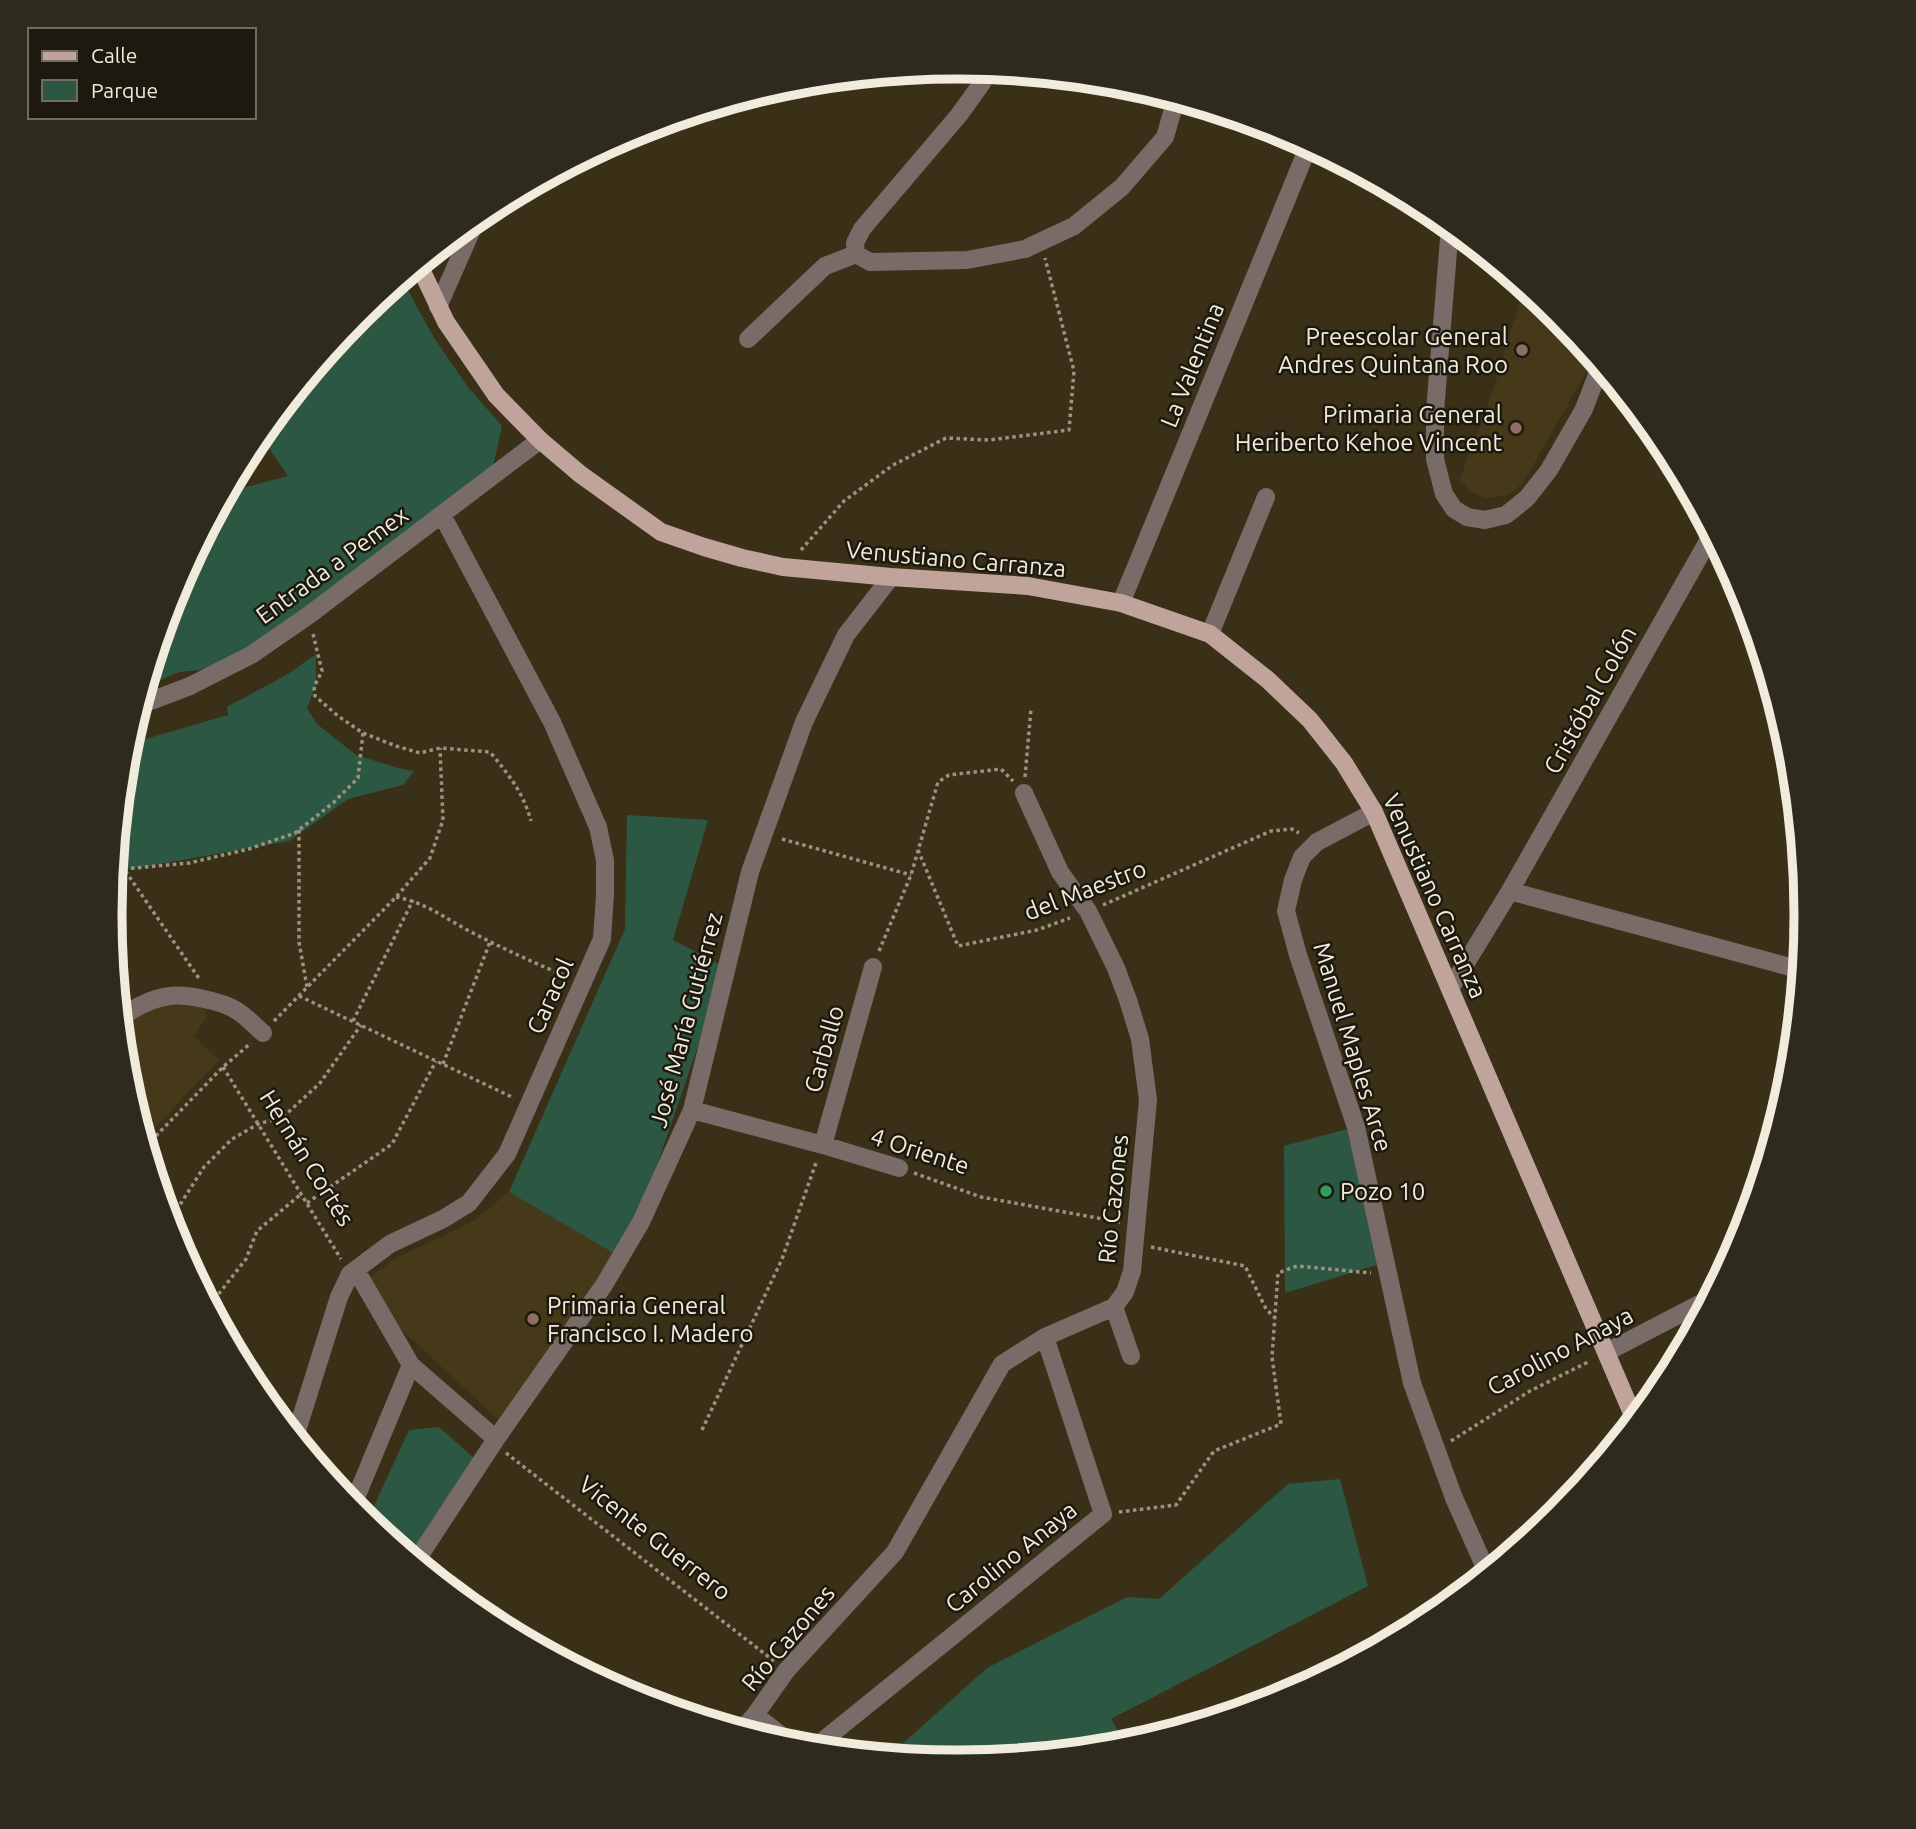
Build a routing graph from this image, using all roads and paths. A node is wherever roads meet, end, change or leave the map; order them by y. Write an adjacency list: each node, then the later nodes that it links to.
1 (983, 80): 7 (street)
2 (1173, 107): 6 (street)
3 (1305, 154): 18 (street, La Valentina)
4 (468, 238): 9 (street)
5 (1449, 239): 11 (street)
6 (1041, 242): 7 (street); 16 (path)
7 (856, 254): 10 (street)
8 (423, 273): 9 (main road, Venustiano Carranza)
9 (438, 307): 12 (main road, Venustiano Carranza)
10 (748, 339)
11 (1596, 376)
12 (540, 440): 14 (street, Entrada a Pemex); 16 (main road, Venustiano Carranza)
13 (1266, 497): 20 (street)
14 (442, 515): 19 (street, Entrada a Pemex); 41 (street, Caracol)
15 (1707, 543): 34 (street, Cristóbal Colón)
16 (783, 567): 17 (main road, Venustiano Carranza)
17 (891, 577): 18 (main road, Venustiano Carranza); 29 (street, José María Gutiérrez)
18 (1121, 603): 20 (main road, Venustiano Carranza)
19 (309, 615): 21 (street, Entrada a Pemex); 23 (path)
20 (1210, 634): 26 (main road, Venustiano Carranza)
21 (150, 701)
22 (1031, 709): 25 (path)
23 (363, 733): 24 (path); 28 (path)
24 (440, 748): 27 (path); 35 (path)
25 (1024, 793): 31 (path); 37 (street, Río Cazones)
26 (1374, 813): 30 (street, Manuel Maples Arce); 43 (main road, Venustiano Carranza)
27 (531, 821)
28 (299, 830): 32 (path); 42 (path)
29 (764, 834): 33 (path); 54 (street, José María Gutiérrez)
30 (1317, 842): 37 (path, del Maestro); 65 (street, Manuel Maples Arce)
31 (918, 850): 33 (path); 37 (path, del Maestro)
32 (124, 869): 45 (path)
33 (911, 875): 39 (path)
34 (1510, 891): 40 (street); 43 (street, Cristóbal Colón)
35 (396, 897): 36 (path); 42 (path)
36 (413, 900): 38 (path); 47 (path)
37 (1088, 911): 62 (street, Río Cazones)
38 (490, 941): 41 (path); 51 (path)
39 (873, 967): 57 (street, Carballo)
40 (1792, 968)
41 (582, 982): 53 (street, Caracol)
42 (307, 987): 44 (path)
43 (1450, 989): 71 (main road, Venustiano Carranza)
44 (299, 996): 47 (path); 49 (path)
45 (215, 1002): 46 (street); 49 (street)
46 (128, 1013)
47 (352, 1021): 48 (path)
48 (360, 1025): 50 (path); 55 (path)
49 (263, 1033): 52 (path)
50 (436, 1061): 51 (path); 60 (path)
51 (443, 1064): 53 (path)
52 (223, 1067): 55 (path, Hernán Cortés); 56 (path)
53 (529, 1105): 64 (street, Caracol)
54 (692, 1110): 57 (street, 4 Oriente); 77 (street, José María Gutiérrez)
55 (258, 1124): 59 (path, Hernán Cortés); 61 (path)
56 (153, 1139)
57 (823, 1145): 58 (street, 4 Oriente); 76 (path)
58 (899, 1168): 62 (path, 4 Oriente)
59 (301, 1194): 60 (path, Hernán Cortés); 66 (path)
60 (306, 1203): 64 (path, Hernán Cortés)
61 (177, 1210)
62 (1136, 1224): 63 (street, Río Cazones)
63 (1135, 1244): 67 (street, Río Cazones); 68 (path)
64 (353, 1272): 73 (street); 75 (street, Caracol)
65 (1388, 1274): 68 (path, Carolino Anaya); 78 (street, Manuel Maples Arce)
66 (216, 1298)
67 (1114, 1307): 70 (street, Río Cazones); 72 (street)
68 (1275, 1318): 80 (path, Carolino Anaya)
69 (1689, 1320): 71 (street, Carolino Anaya)
70 (1045, 1337): 80 (street); 83 (street, Río Cazones)
71 (1607, 1352): 74 (main road, Venustiano Carranza); 78 (path, Carolino Anaya)
72 (1131, 1356)
73 (411, 1365): 77 (street); 79 (street)
74 (1631, 1410)
75 (298, 1427)
76 (702, 1430)
77 (495, 1441): 81 (street, José María Gutiérrez); 83 (path, Vicente Guerrero)
78 (1437, 1449): 82 (street, Manuel Maples Arce)
79 (357, 1495)
80 (1103, 1514): 87 (street, Carolino Anaya)
81 (420, 1554)
82 (1484, 1564)
83 (786, 1671): 84 (street, Río Cazones)
84 (755, 1715): 85 (street, Río Cazones); 86 (street)
85 (748, 1723)
86 (773, 1729)
87 (825, 1739)

